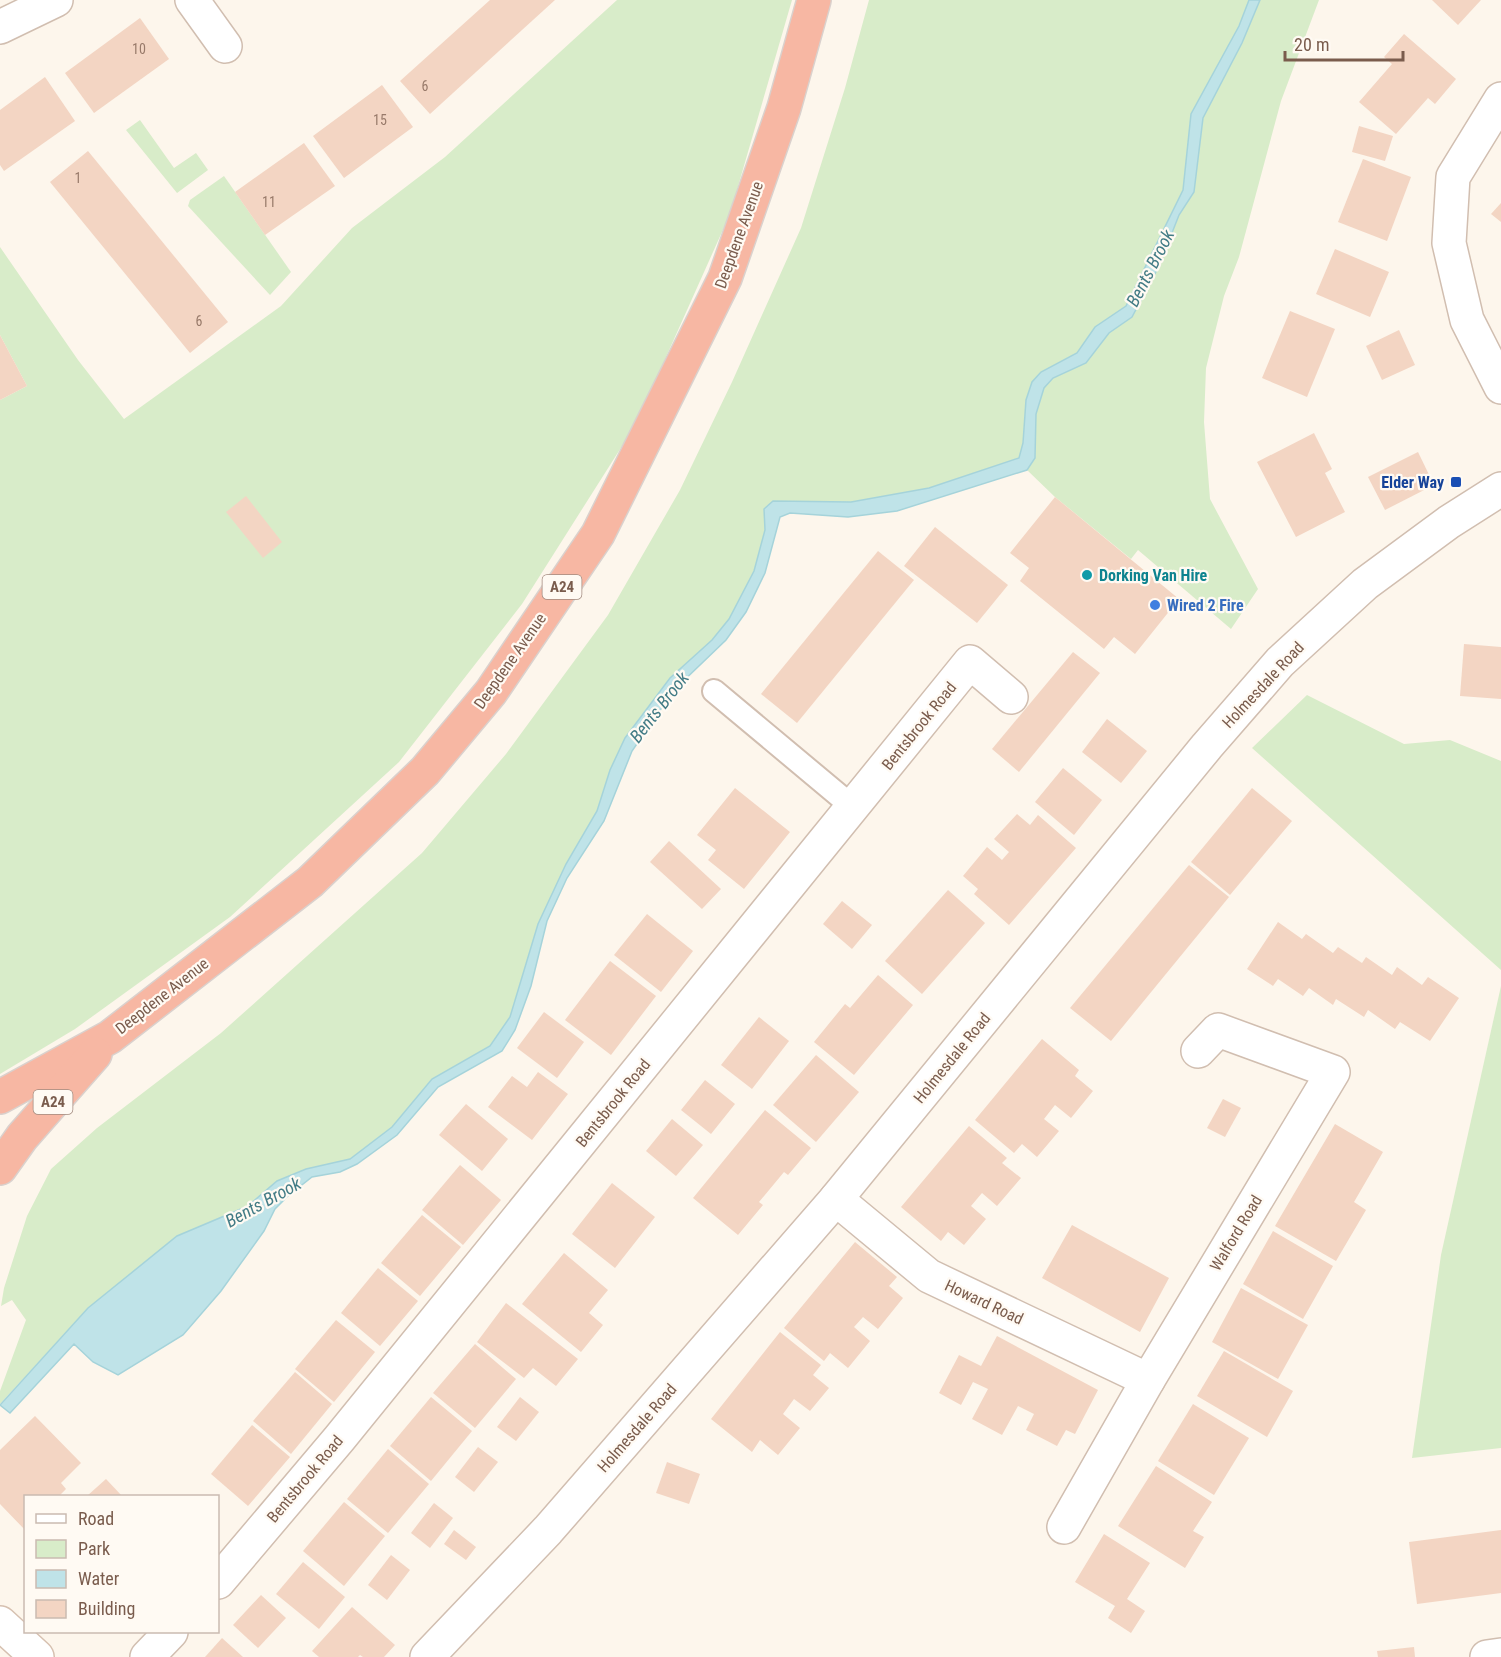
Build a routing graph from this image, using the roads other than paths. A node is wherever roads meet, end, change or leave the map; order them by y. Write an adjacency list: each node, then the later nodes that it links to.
1 (56, 0): 4 (street)
2 (192, 0): 5 (street)
3 (814, 0): 12 (highway, Deepdene Avenue / A24)
4 (0, 27)
5 (225, 46)
6 (1501, 99): 7 (street)
7 (1501, 387)
8 (1501, 489): 16 (street, Holmesdale Road)
9 (714, 692): 11 (lane)
10 (1011, 697): 11 (street, Bentsbrook Road)
11 (854, 808): 19 (street, Bentsbrook Road)
12 (110, 1037): 14 (highway, Deepdene Avenue / A24); 15 (highway, Deepdene Avenue / A24)
13 (1198, 1051): 17 (street, Walford Road)
14 (0, 1097)
15 (0, 1168)
16 (836, 1199): 17 (street, Howard Road); 25 (street, Holmesdale Road)
17 (1148, 1380): 18 (street, Walford Road)
18 (1064, 1527)
19 (219, 1581)
20 (0, 1623): 23 (street)
21 (170, 1633): 24 (street)
22 (1501, 1655): 26 (street)
23 (37, 1657)
24 (147, 1657)
25 (428, 1657)
26 (1487, 1657)

